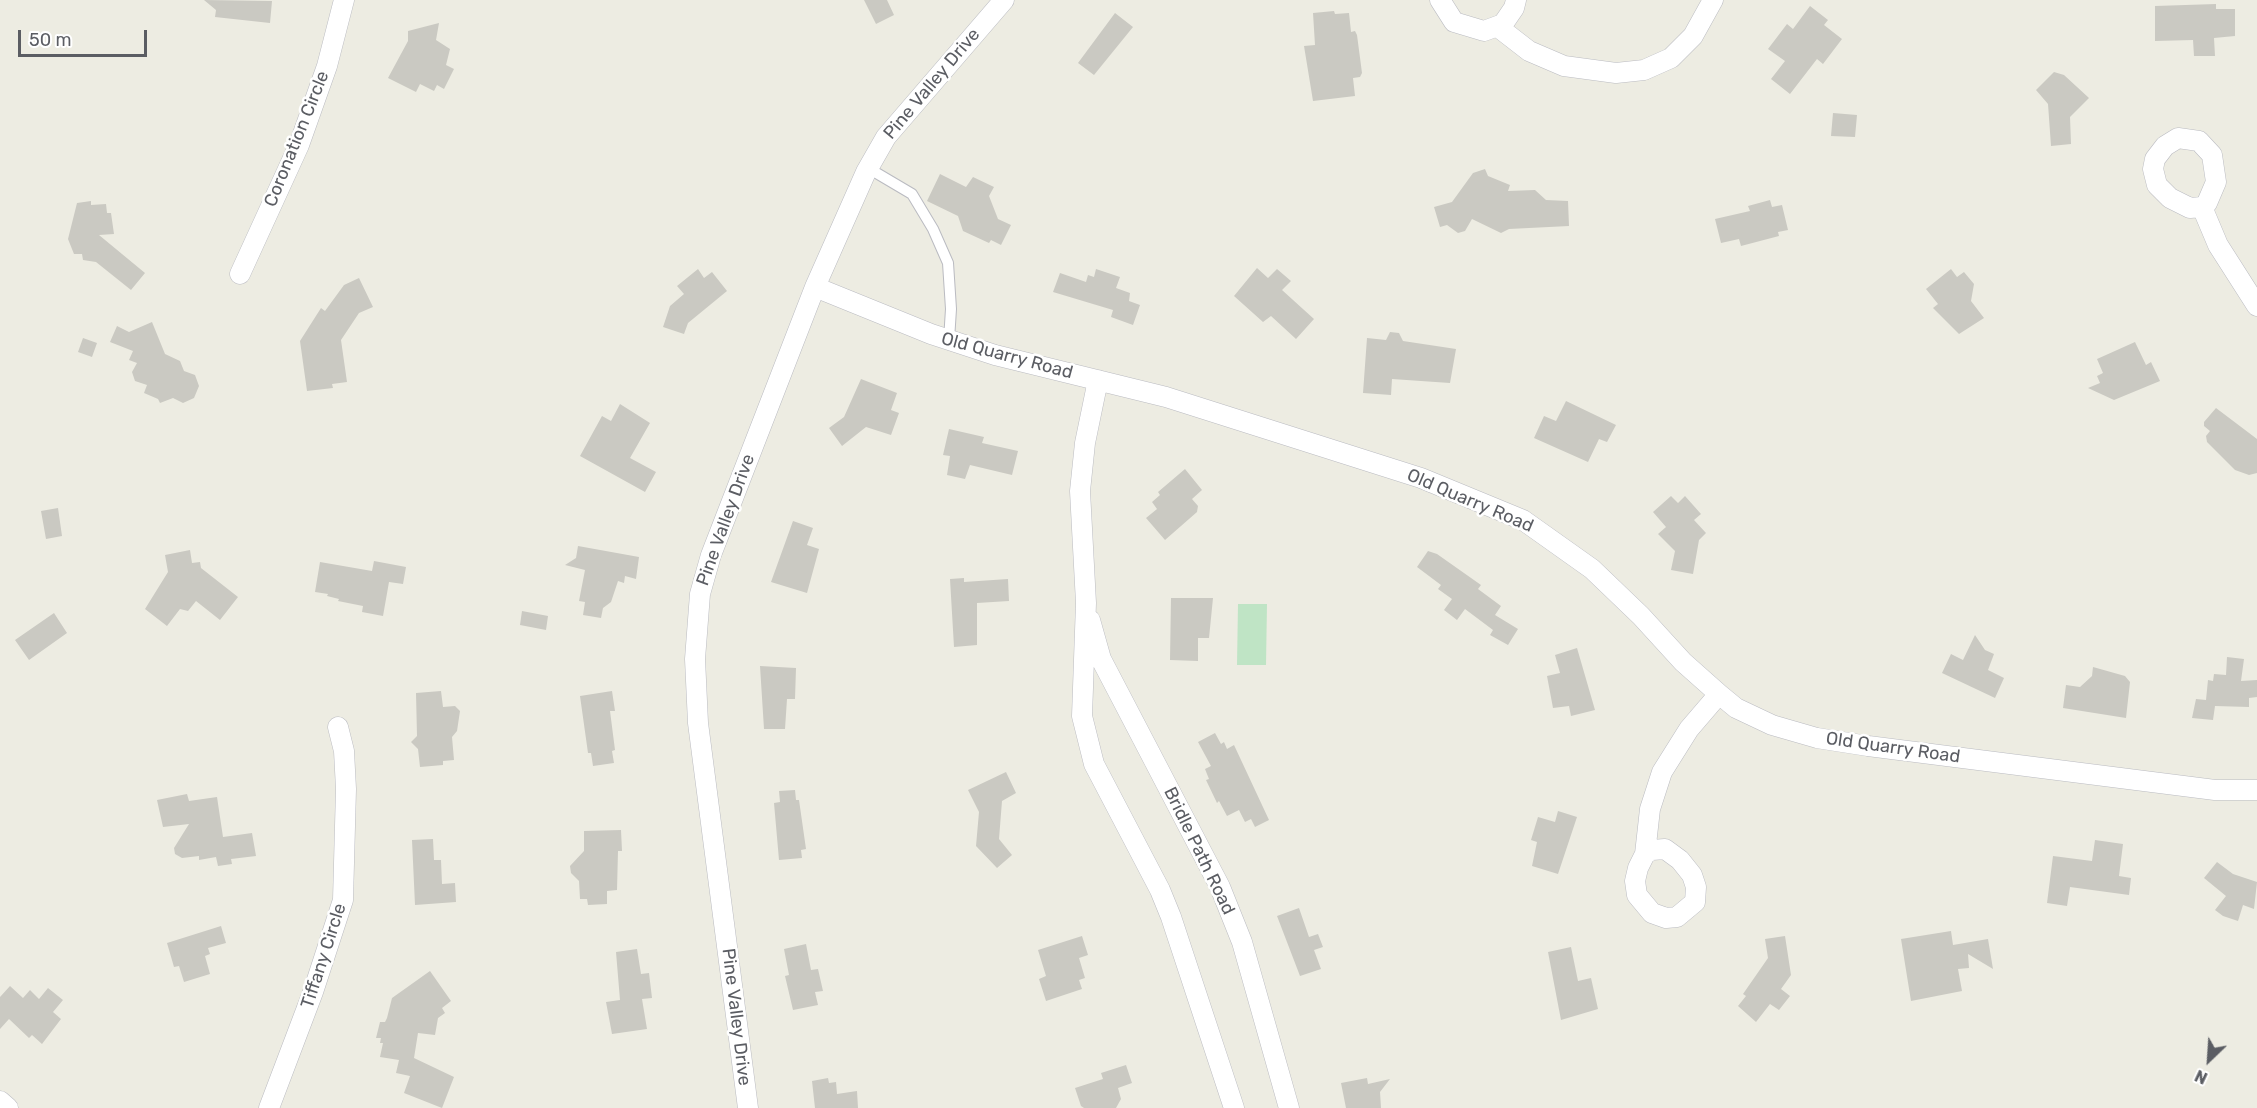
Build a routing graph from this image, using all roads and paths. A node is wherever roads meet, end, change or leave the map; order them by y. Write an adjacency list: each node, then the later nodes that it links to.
1 (344, 0): 9 (street, Coronation Circle)
2 (1004, 0): 7 (street, Pine Valley Drive)
3 (1440, 0): 6 (street)
4 (1516, 0): 6 (street)
5 (1713, 0): 6 (street)
6 (1498, 27)
7 (868, 168): 10 (street, Pine Valley Drive); 12 (lane)
8 (2202, 207): 11 (street)
9 (240, 274)
10 (814, 287): 12 (street, Old Quarry Road); 22 (street, Pine Valley Drive)
11 (2257, 306)
12 (949, 340): 13 (street, Old Quarry Road)
13 (1098, 380): 14 (street, Bridle Path Road); 15 (street, Old Quarry Road)
14 (1086, 603): 23 (street, Bridle Path Road); 24 (street, Bridle Path Road)
15 (1719, 694): 17 (street, Old Quarry Road); 18 (street)
16 (338, 728): 21 (street, Tiffany Circle)
17 (2257, 790)
18 (1645, 854)
19 (0, 1101): 20 (street)
20 (8, 1108)
21 (269, 1108)
22 (748, 1108)
23 (1234, 1108)
24 (1289, 1108)

